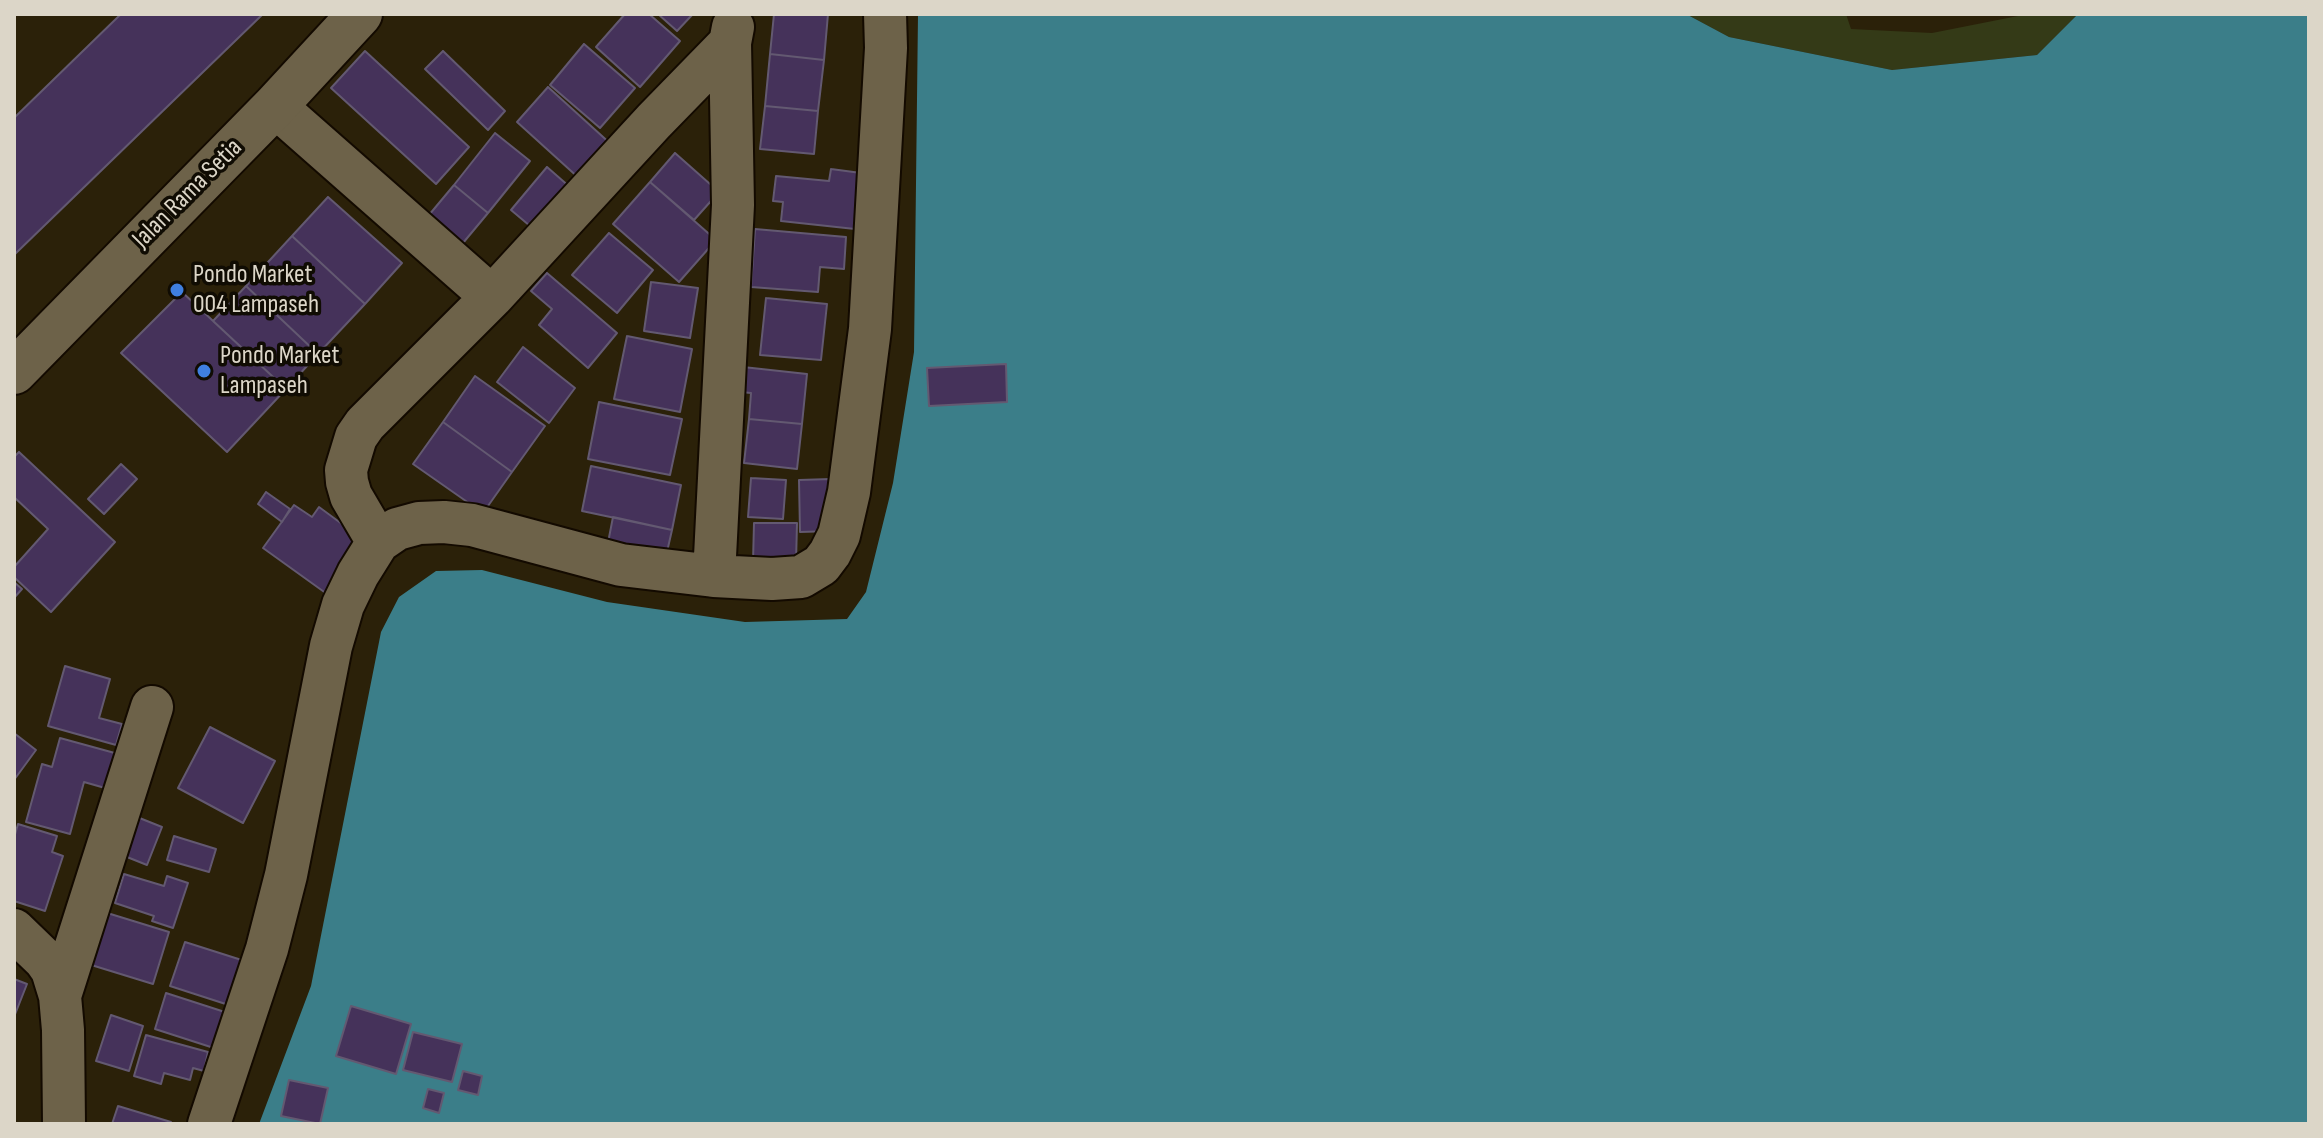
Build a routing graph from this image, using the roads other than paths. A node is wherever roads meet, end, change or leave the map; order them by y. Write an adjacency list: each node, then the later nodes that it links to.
1 (360, 14): 4 (street, Jalan Rama Setia)
2 (885, 14): 8 (street)
3 (733, 28): 5 (street); 8 (street)
4 (275, 106): 5 (street); 6 (street, Jalan Rama Setia)
5 (492, 297): 7 (street)
6 (14, 372)
7 (378, 542): 8 (street); 13 (street)
8 (714, 576)
9 (152, 707): 11 (street)
10 (14, 930): 11 (street)
11 (60, 996): 12 (street)
12 (64, 1124)
13 (209, 1124)

